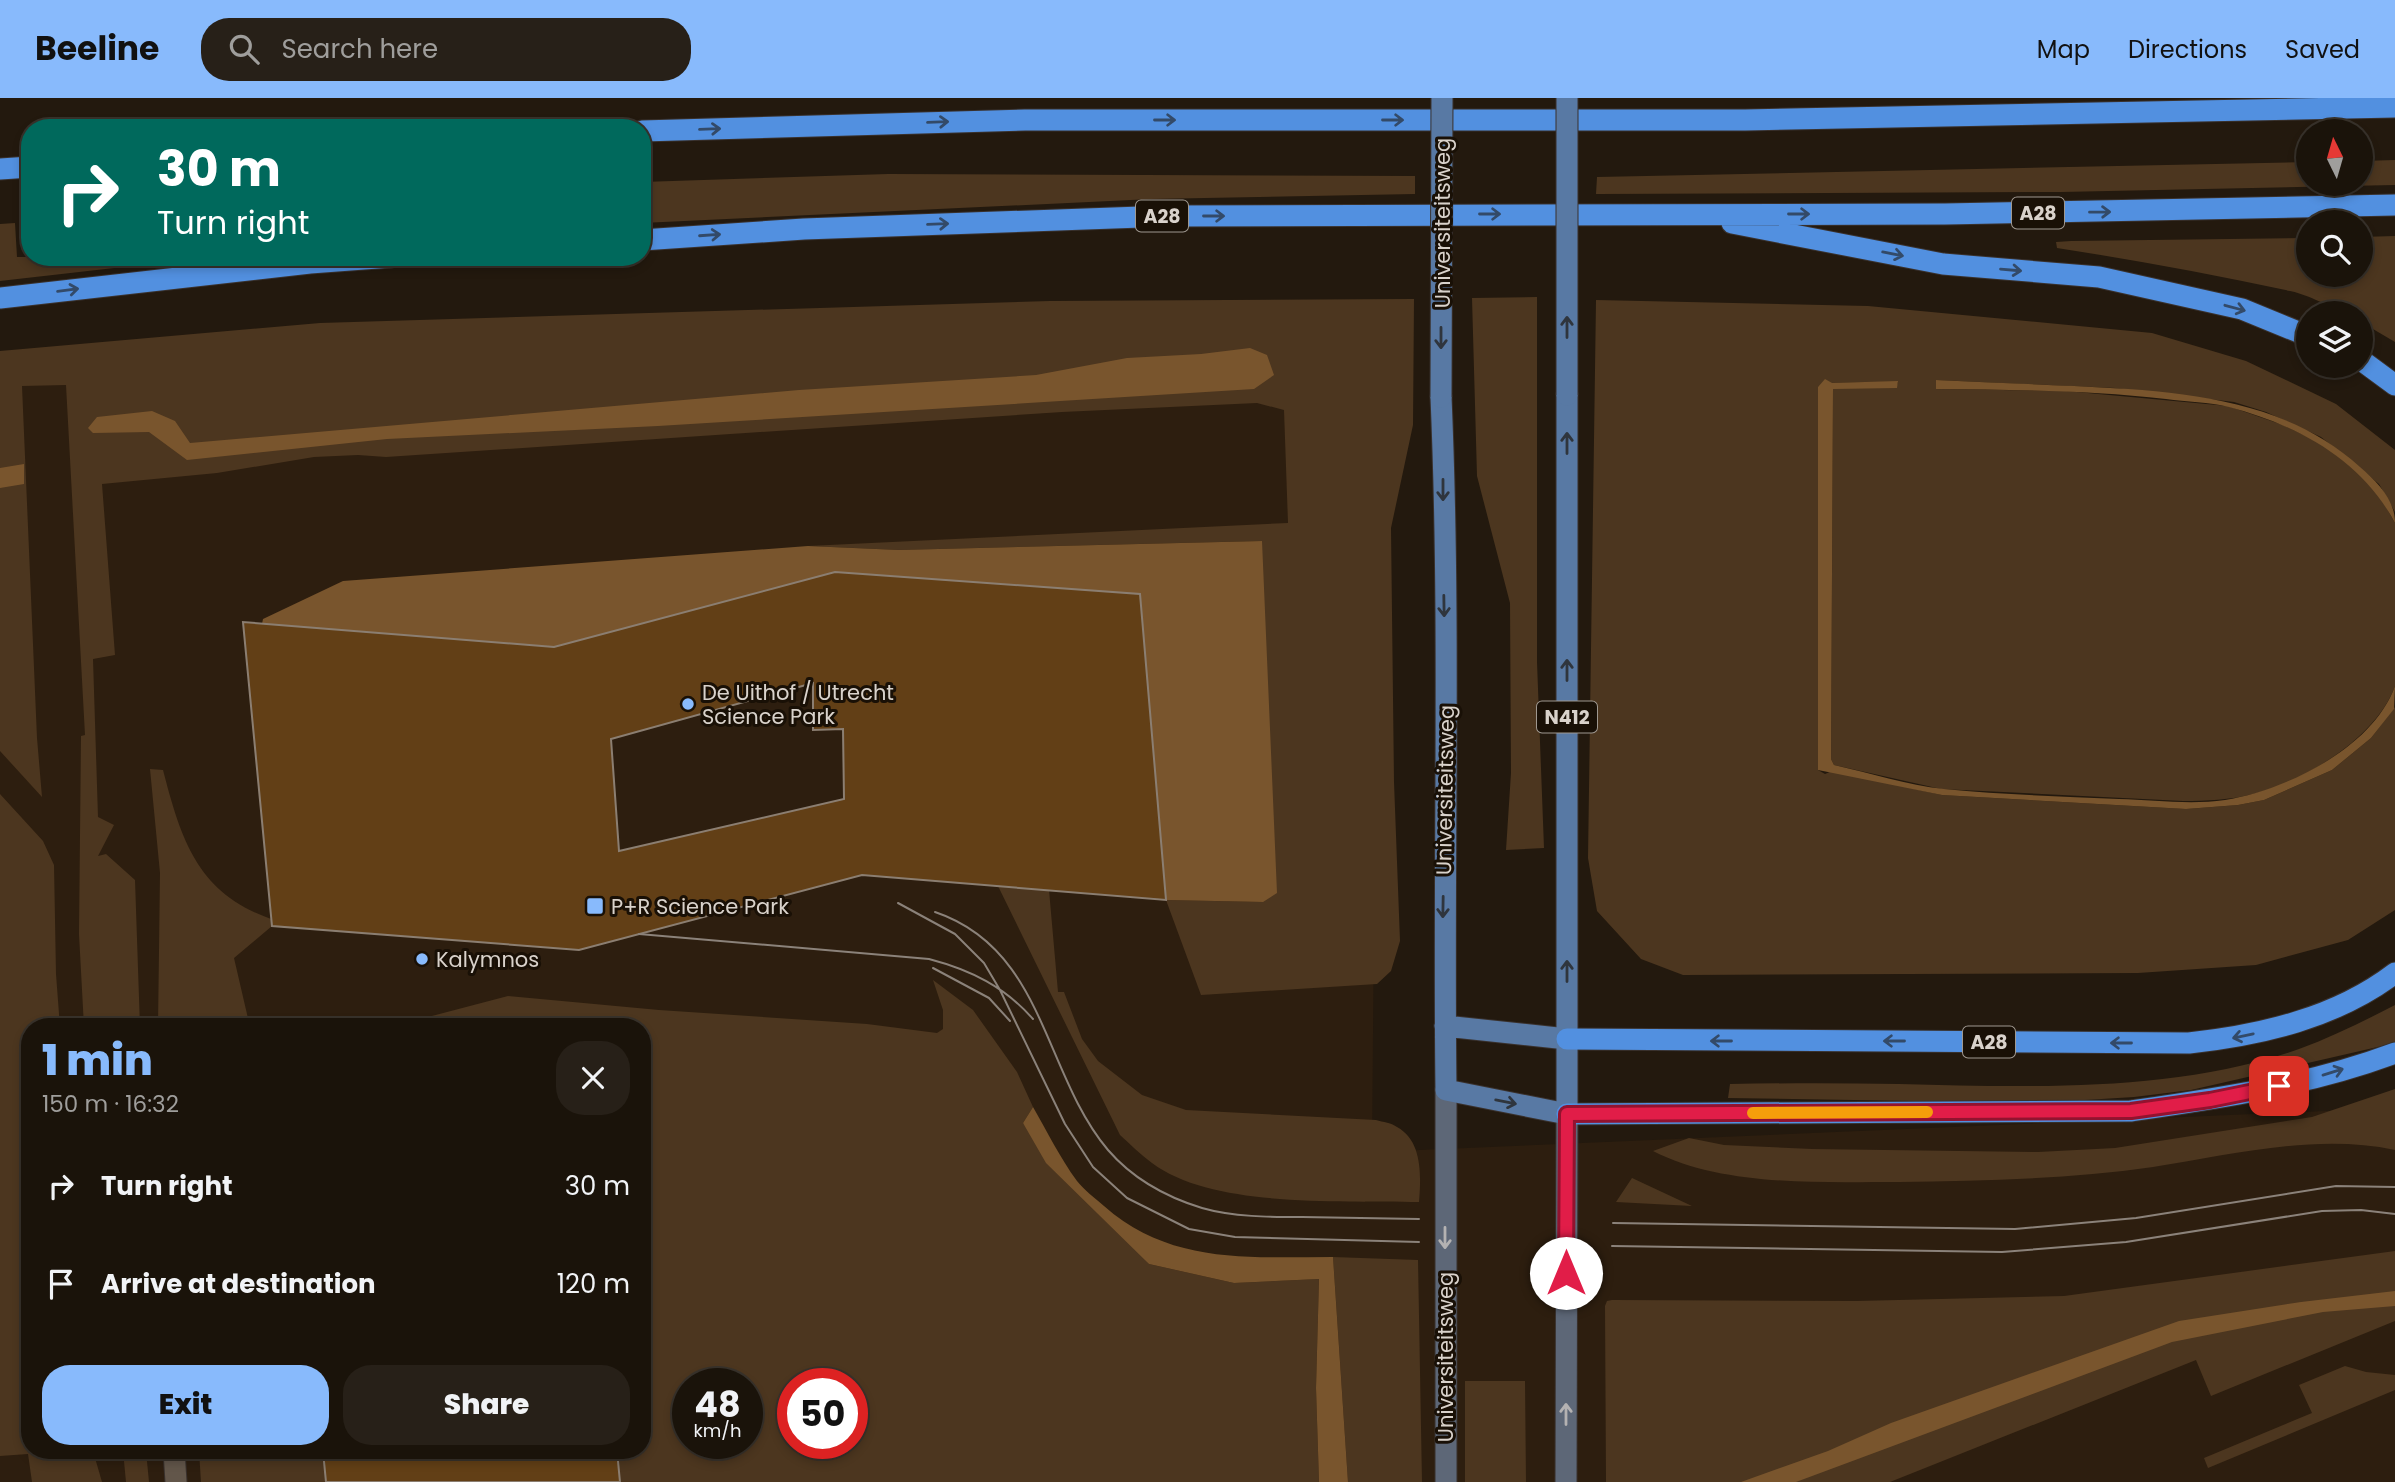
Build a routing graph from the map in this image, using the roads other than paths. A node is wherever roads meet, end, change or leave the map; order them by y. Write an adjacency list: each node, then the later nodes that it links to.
1 (1442, 98): 16 (main road, Universiteitsweg, one-way to 16, bridge)
2 (1567, 98): 17 (main road, N412, one-way to 2, bridge)
3 (2395, 107): 4 (highway, one-way to 3)
4 (651, 131)
5 (21, 168): 6 (highway)
6 (0, 169)
7 (2395, 205): 8 (highway, A28, one-way to 7)
8 (1682, 214): 9 (highway, A28, one-way to 8); 12 (highway, A28, one-way to 12)
9 (651, 239)
10 (283, 266): 11 (highway, one-way to 10)
11 (0, 298)
12 (2296, 331)
13 (2373, 369): 14 (highway)
14 (2395, 385)
15 (2395, 974): 17 (highway, A28, one-way to 17)
16 (1445, 1026): 17 (main road); 19 (main road, Universiteitsweg)
17 (1567, 1040): 20 (main road, N412)
18 (2395, 1053): 20 (highway, one-way to 18)
19 (1446, 1090): 20 (main road, one-way to 20); 23 (main road, Universiteitsweg, one-way to 23)
20 (1567, 1114): 24 (main road, N412, one-way to 20)
21 (175, 1459): 22 (street)
22 (176, 1482)
23 (1446, 1482)
24 (1566, 1482)

